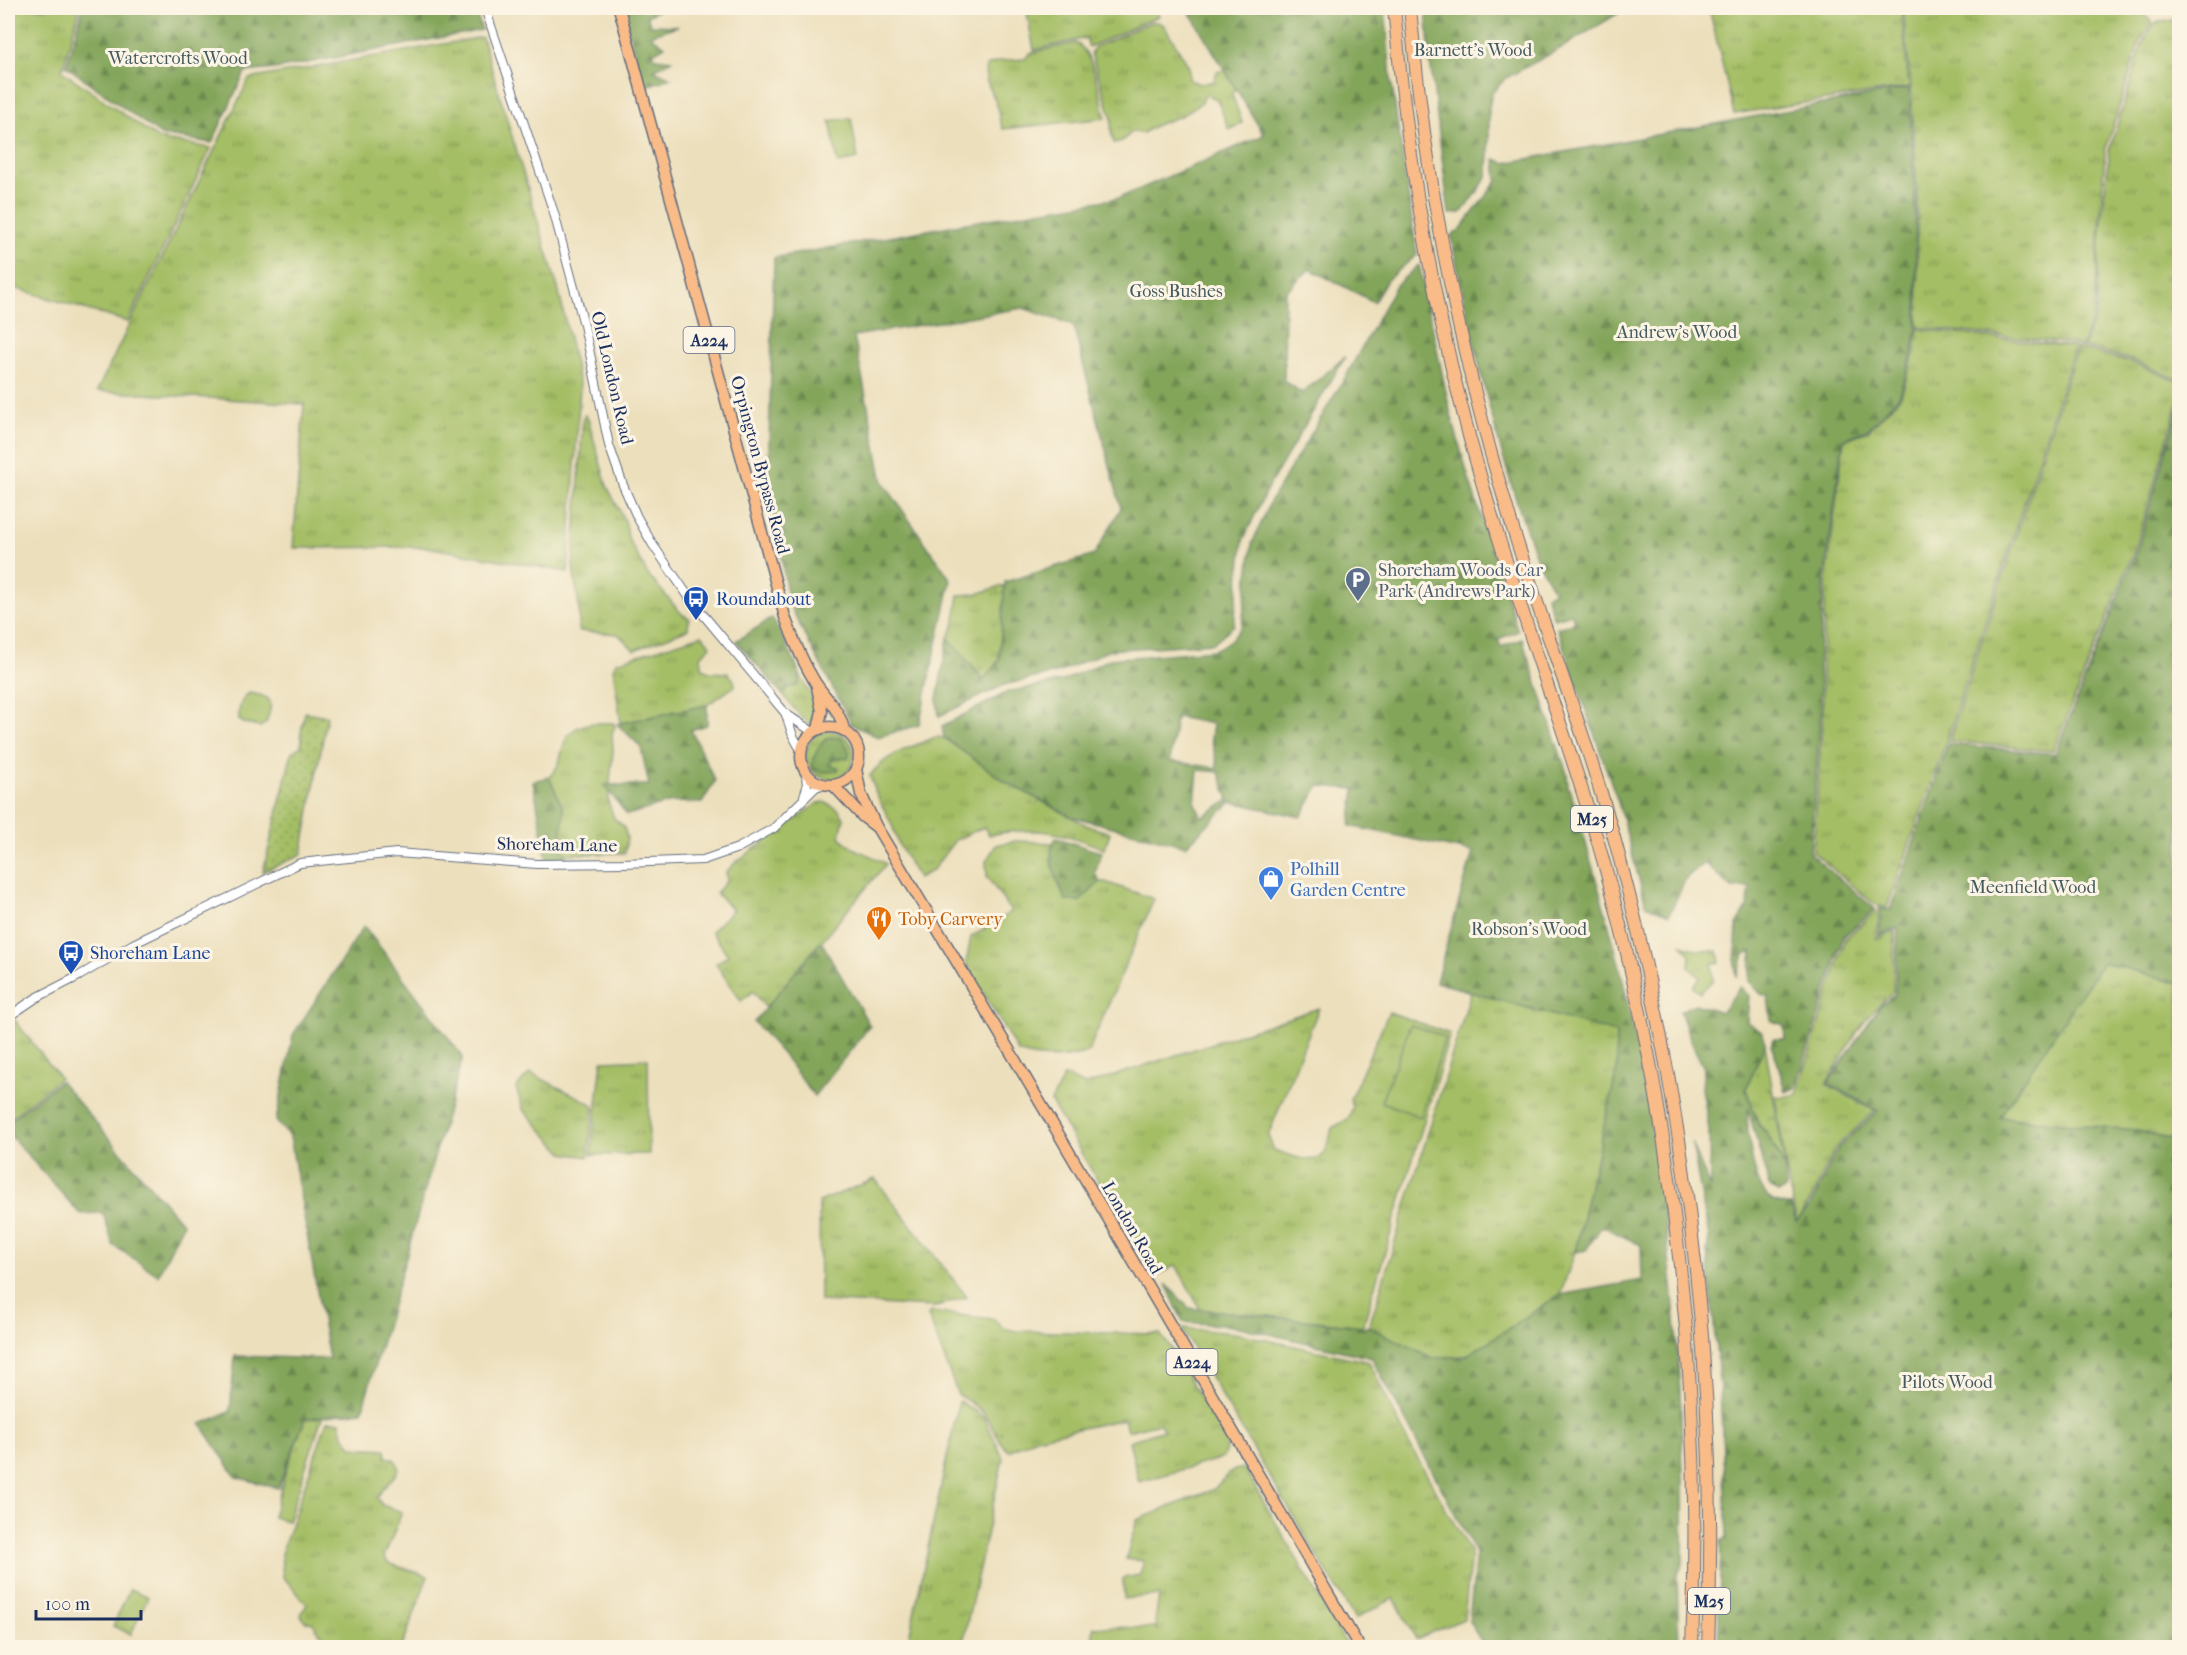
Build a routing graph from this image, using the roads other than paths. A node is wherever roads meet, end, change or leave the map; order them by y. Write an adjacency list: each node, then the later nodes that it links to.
1 (485, 8): 6 (street, Old London Road)
2 (619, 8): 5 (main road, Orpington Bypass Road / A224)
3 (1394, 8): 17 (highway, M25)
4 (1410, 8): 18 (highway, M25)
5 (816, 684): 7 (main road, Orpington Bypass Road / A224); 8 (main road, Orpington Bypass Road / A224)
6 (786, 714): 8 (street, Old London Road); 9 (street, Old London Road)
7 (844, 730): 8 (main road); 10 (main road)
8 (815, 731): 9 (main road)
9 (801, 750): 11 (main road)
10 (856, 769): 12 (main road); 14 (main road, London Road / A224)
11 (806, 772): 12 (main road); 13 (street)
12 (829, 785): 13 (street, Shoreham Lane); 14 (main road, London Road / A224)
13 (802, 799): 15 (street, Shoreham Lane)
14 (876, 826): 16 (main road, London Road / A224)
15 (8, 1017)
16 (1360, 1647)
17 (1692, 1647)
18 (1707, 1647)

